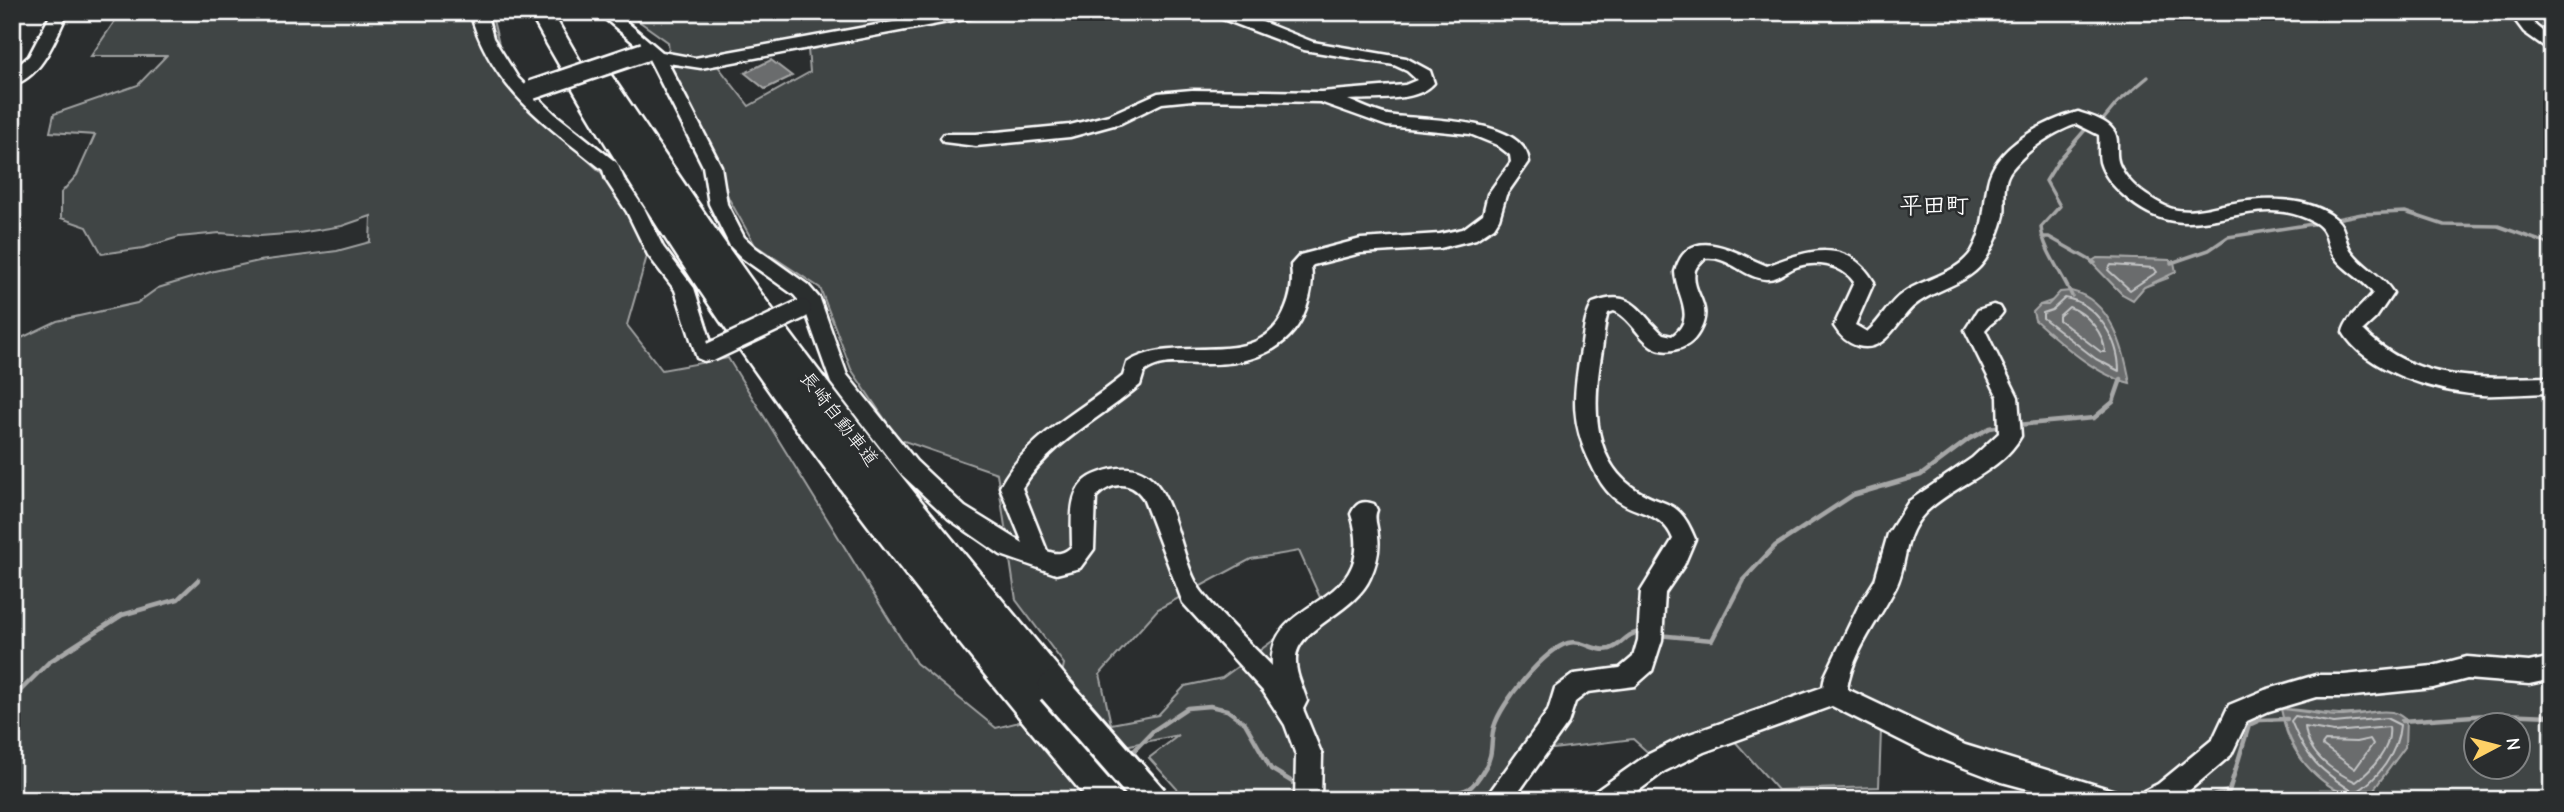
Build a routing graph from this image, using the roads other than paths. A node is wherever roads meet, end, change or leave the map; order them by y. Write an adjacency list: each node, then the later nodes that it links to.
1 (60, 12): 11 (street)
2 (478, 12): 12 (street)
3 (540, 12): 22 (highway, 長崎自動車道)
4 (561, 12): 22 (highway, 長崎自動車道)
5 (605, 12): 10 (street)
6 (975, 12): 10 (street)
7 (1219, 12): 13 (street)
8 (2517, 12): 9 (street)
9 (2552, 47)
10 (651, 53): 12 (street, bridge); 15 (street)
11 (12, 80)
12 (526, 92): 15 (street, bridge)
13 (1321, 97): 14 (street); 19 (street)
14 (950, 138)
15 (808, 307): 19 (street)
16 (1993, 312): 21 (street)
17 (2552, 385): 29 (street)
18 (1366, 510): 23 (street)
19 (1035, 556): 23 (street)
20 (2552, 668): 32 (street)
21 (1834, 694): 30 (street); 31 (street)
22 (1042, 697): 24 (highway, 長崎自動車道); 26 (highway, 長崎自動車道, bridge)
23 (1296, 720): 28 (street)
24 (1112, 800)
25 (1131, 800): 27 (street)
26 (1152, 800)
27 (1166, 800)
28 (1308, 800)
29 (1497, 800)
30 (1605, 800)
31 (2106, 800)
32 (2153, 800)

